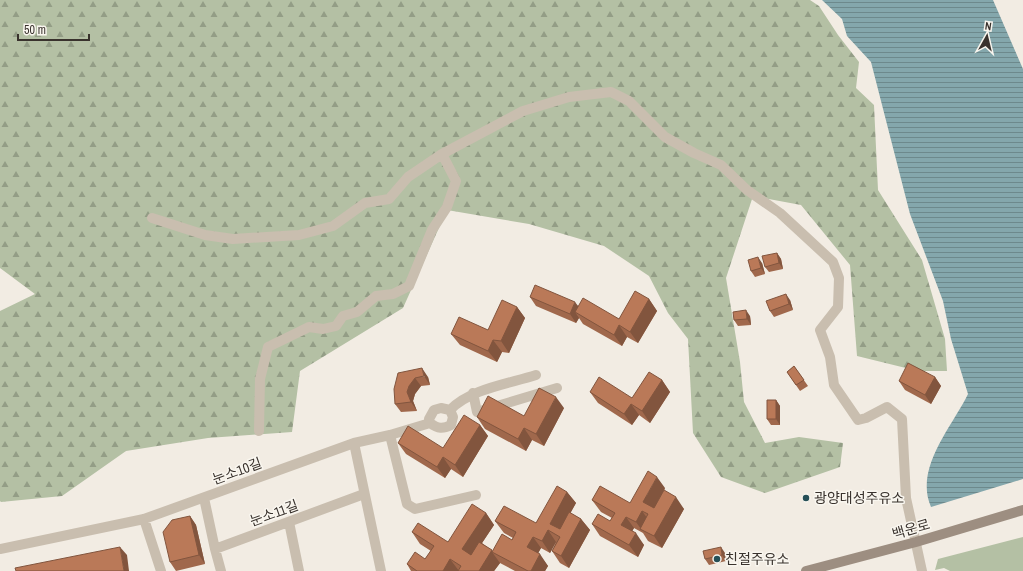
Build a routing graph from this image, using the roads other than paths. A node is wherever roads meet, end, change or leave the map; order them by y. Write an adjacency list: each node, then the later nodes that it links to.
1 (442, 154): 2 (street); 8 (street); 17 (street)
2 (152, 218)
3 (536, 375): 5 (street)
4 (557, 388): 5 (street)
5 (473, 393): 6 (street)
6 (450, 410): 7 (street); 7 (street)
7 (430, 423): 9 (street, 눈소10길)
8 (259, 431)
9 (390, 435): 10 (street, 눈소10길); 12 (street)
10 (354, 443): 11 (street); 13 (street, 눈소10길)
11 (364, 494): 16 (street, 눈소11길); 23 (street)
12 (476, 495)
13 (204, 498): 15 (street, 눈소10길); 19 (street)
14 (1023, 510): 17 (main road, 백운로)
15 (144, 519): 18 (street, 눈소10길); 20 (street)
16 (288, 522): 19 (street, 눈소11길); 22 (street)
17 (916, 542): 24 (main road, 백운로); 25 (street)
18 (0, 549)
19 (215, 549): 21 (street)
20 (161, 571)
21 (221, 571)
22 (299, 571)
23 (380, 571)
24 (806, 571)
25 (922, 571)

